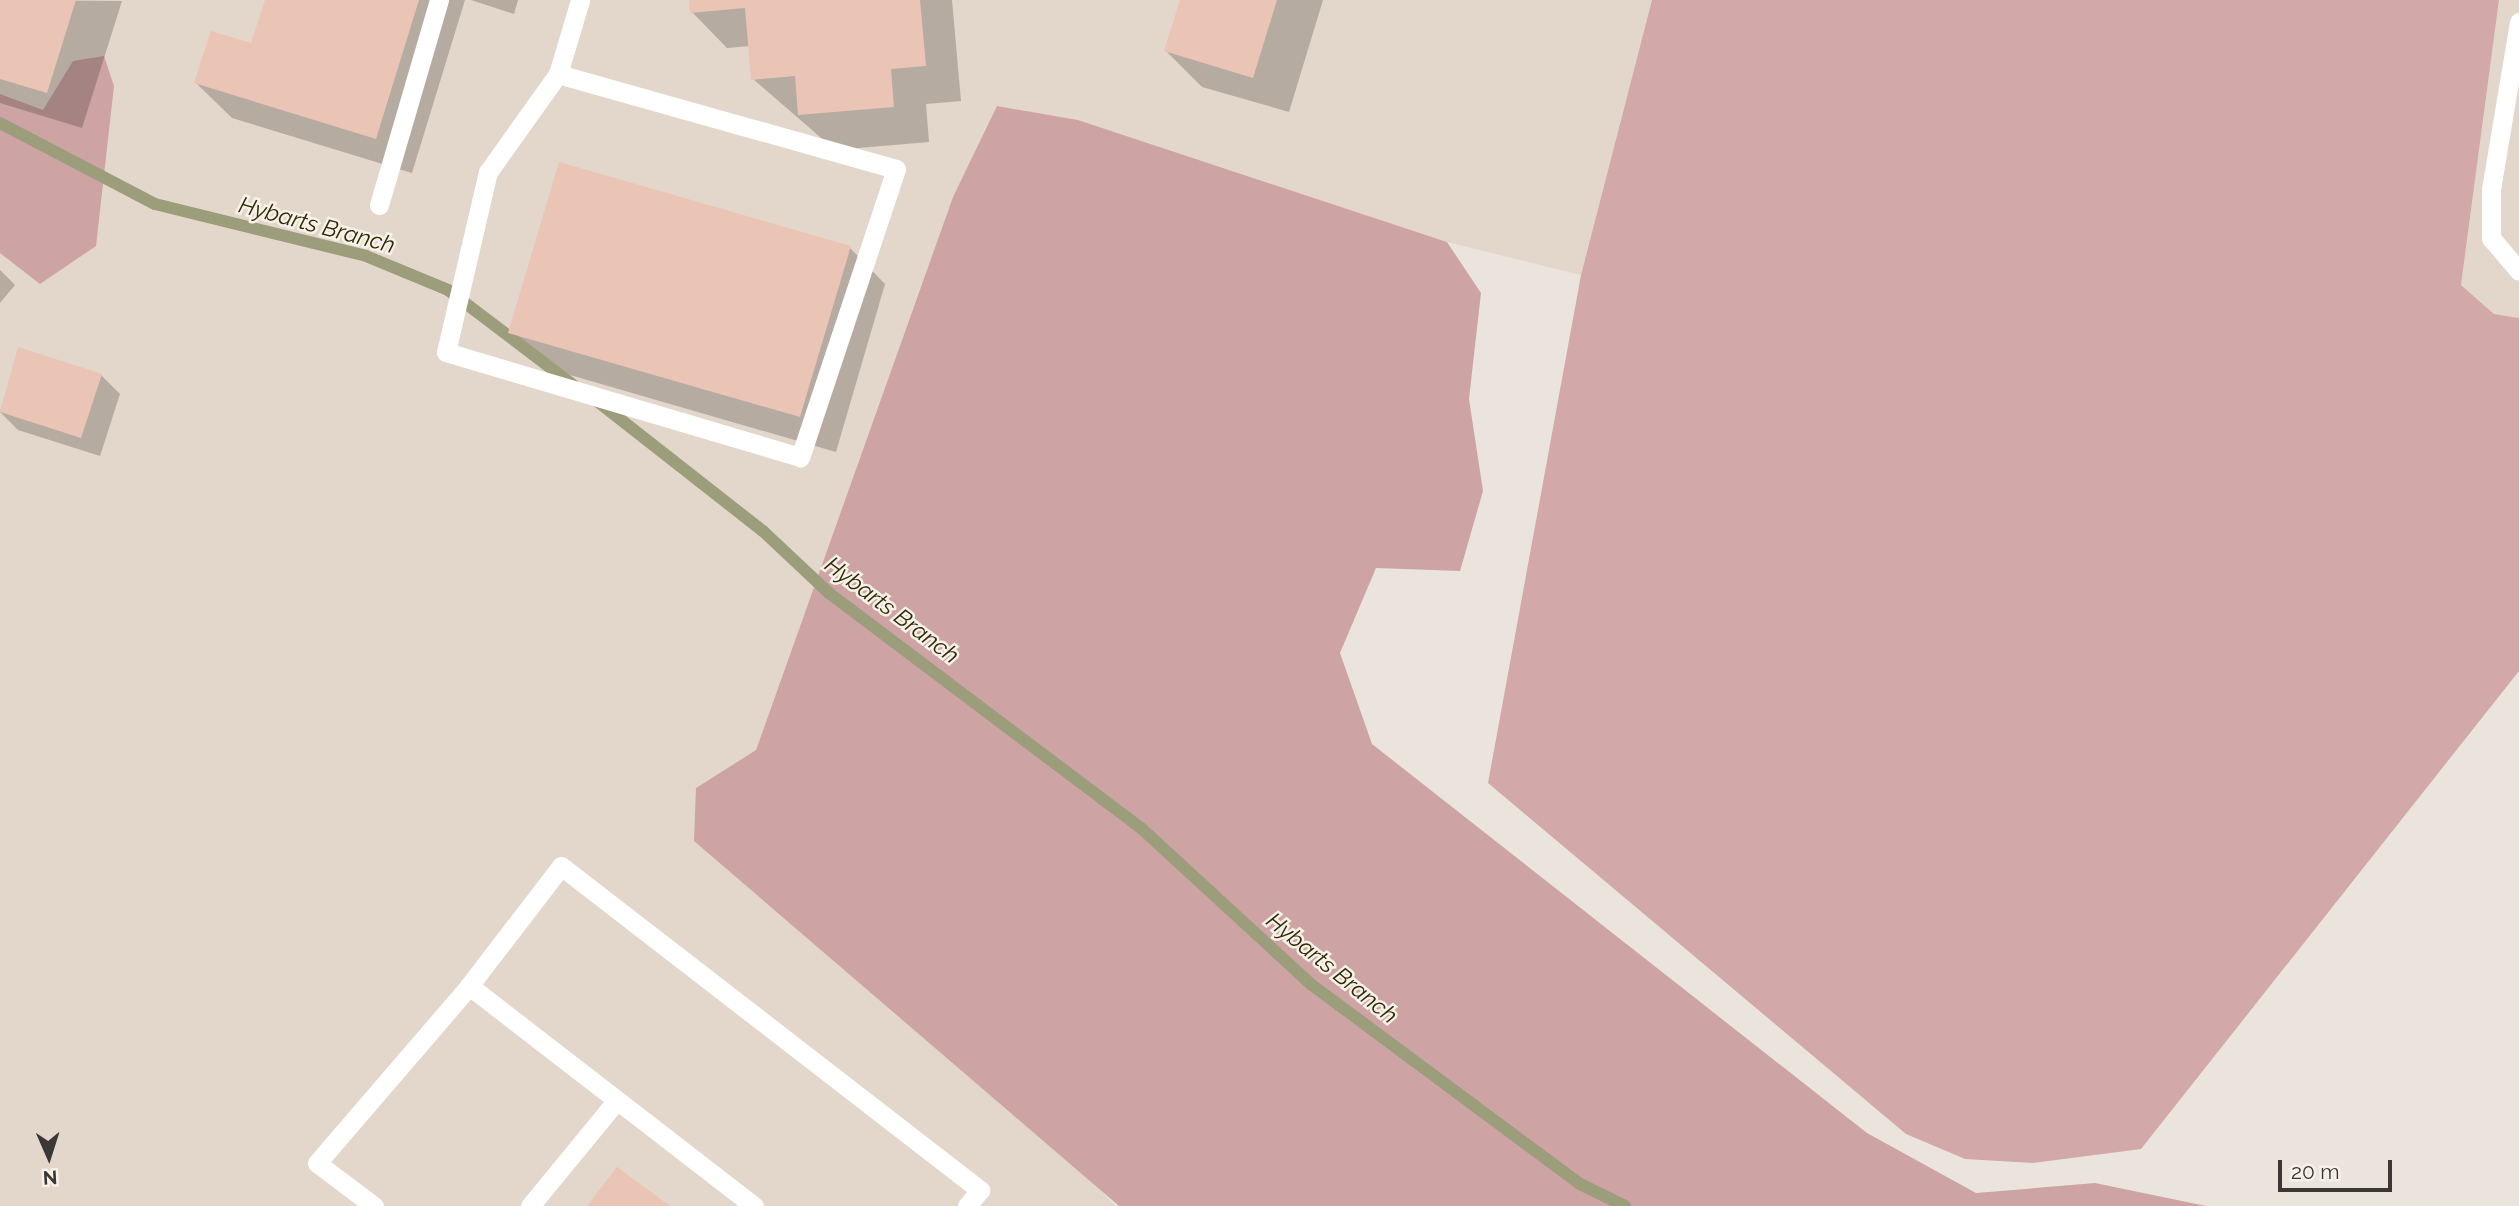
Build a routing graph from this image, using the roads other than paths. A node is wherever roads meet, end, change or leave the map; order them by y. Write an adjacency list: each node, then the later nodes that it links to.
1 (439, 0): 5 (lane)
2 (580, 0): 4 (lane)
3 (2519, 22): 6 (lane)
4 (558, 74): 4 (lane)
5 (379, 205)
6 (2519, 271)
7 (469, 986): 8 (lane); 9 (lane); 12 (lane)
8 (617, 1100): 10 (lane); 11 (lane)
9 (374, 1206)
10 (530, 1206)
11 (754, 1206)
12 (967, 1206)

